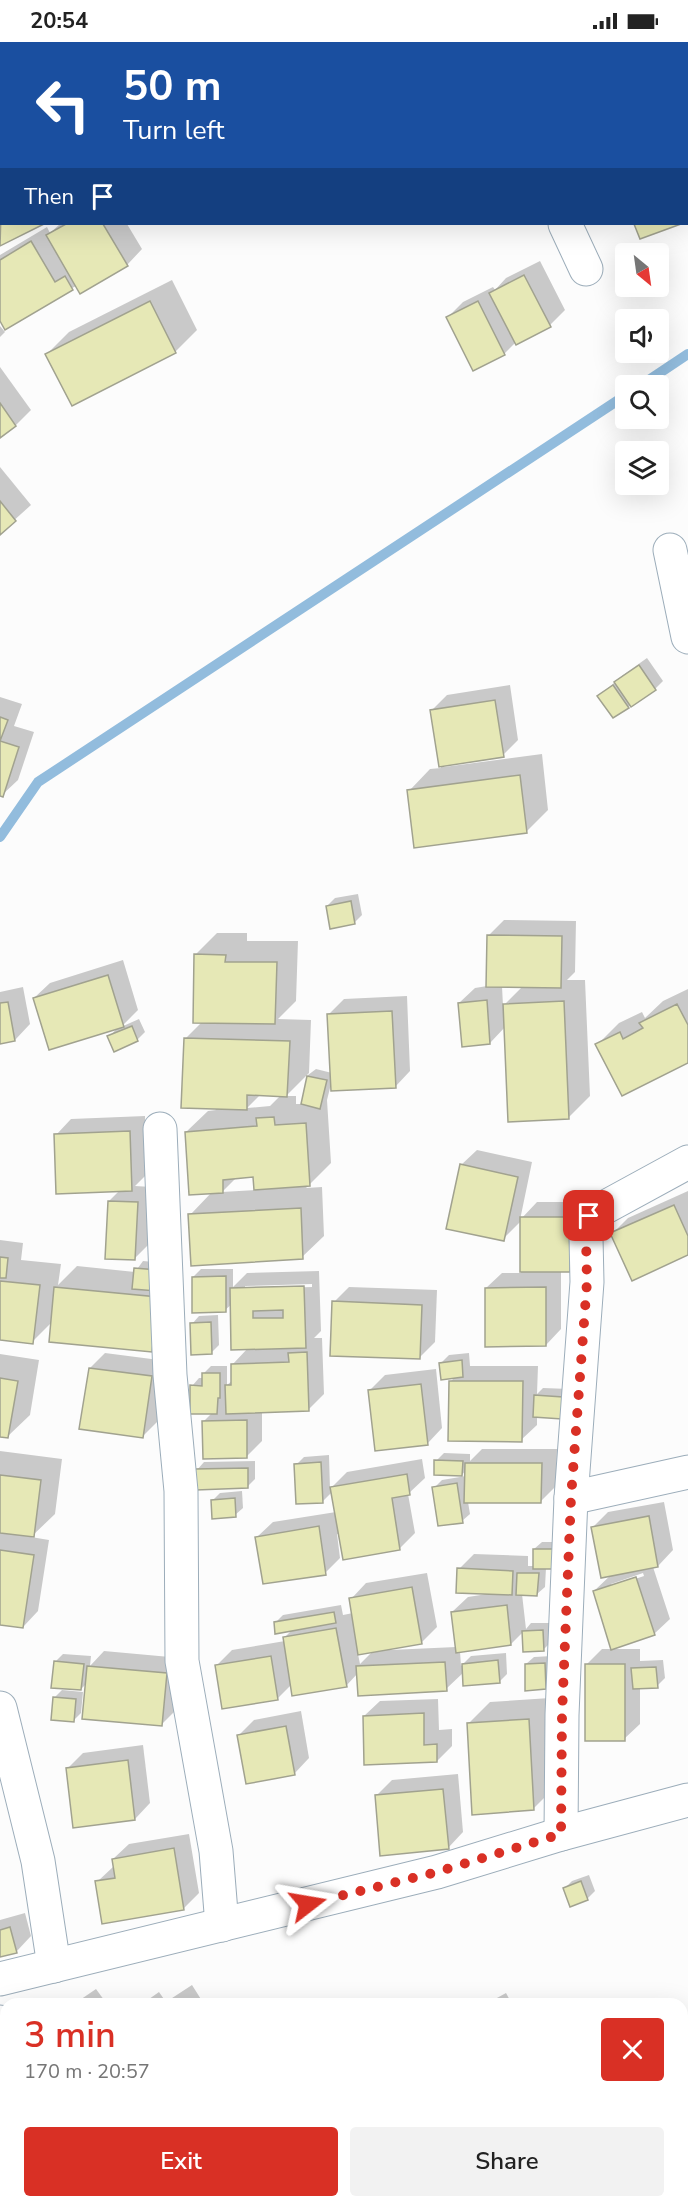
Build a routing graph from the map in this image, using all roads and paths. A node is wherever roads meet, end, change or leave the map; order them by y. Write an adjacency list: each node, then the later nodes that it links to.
1 (565, 225): 2 (street)
2 (586, 268)
3 (670, 550): 4 (street)
4 (688, 637)
5 (160, 1129): 12 (street)
6 (688, 1162): 8 (street)
7 (688, 1472): 8 (street)
8 (571, 1498): 11 (street)
9 (0, 1708): 13 (street)
10 (688, 1800): 11 (street)
11 (561, 1834): 12 (street)
12 (222, 1925): 13 (street)
13 (54, 1966): 14 (street)
14 (0, 1978)

